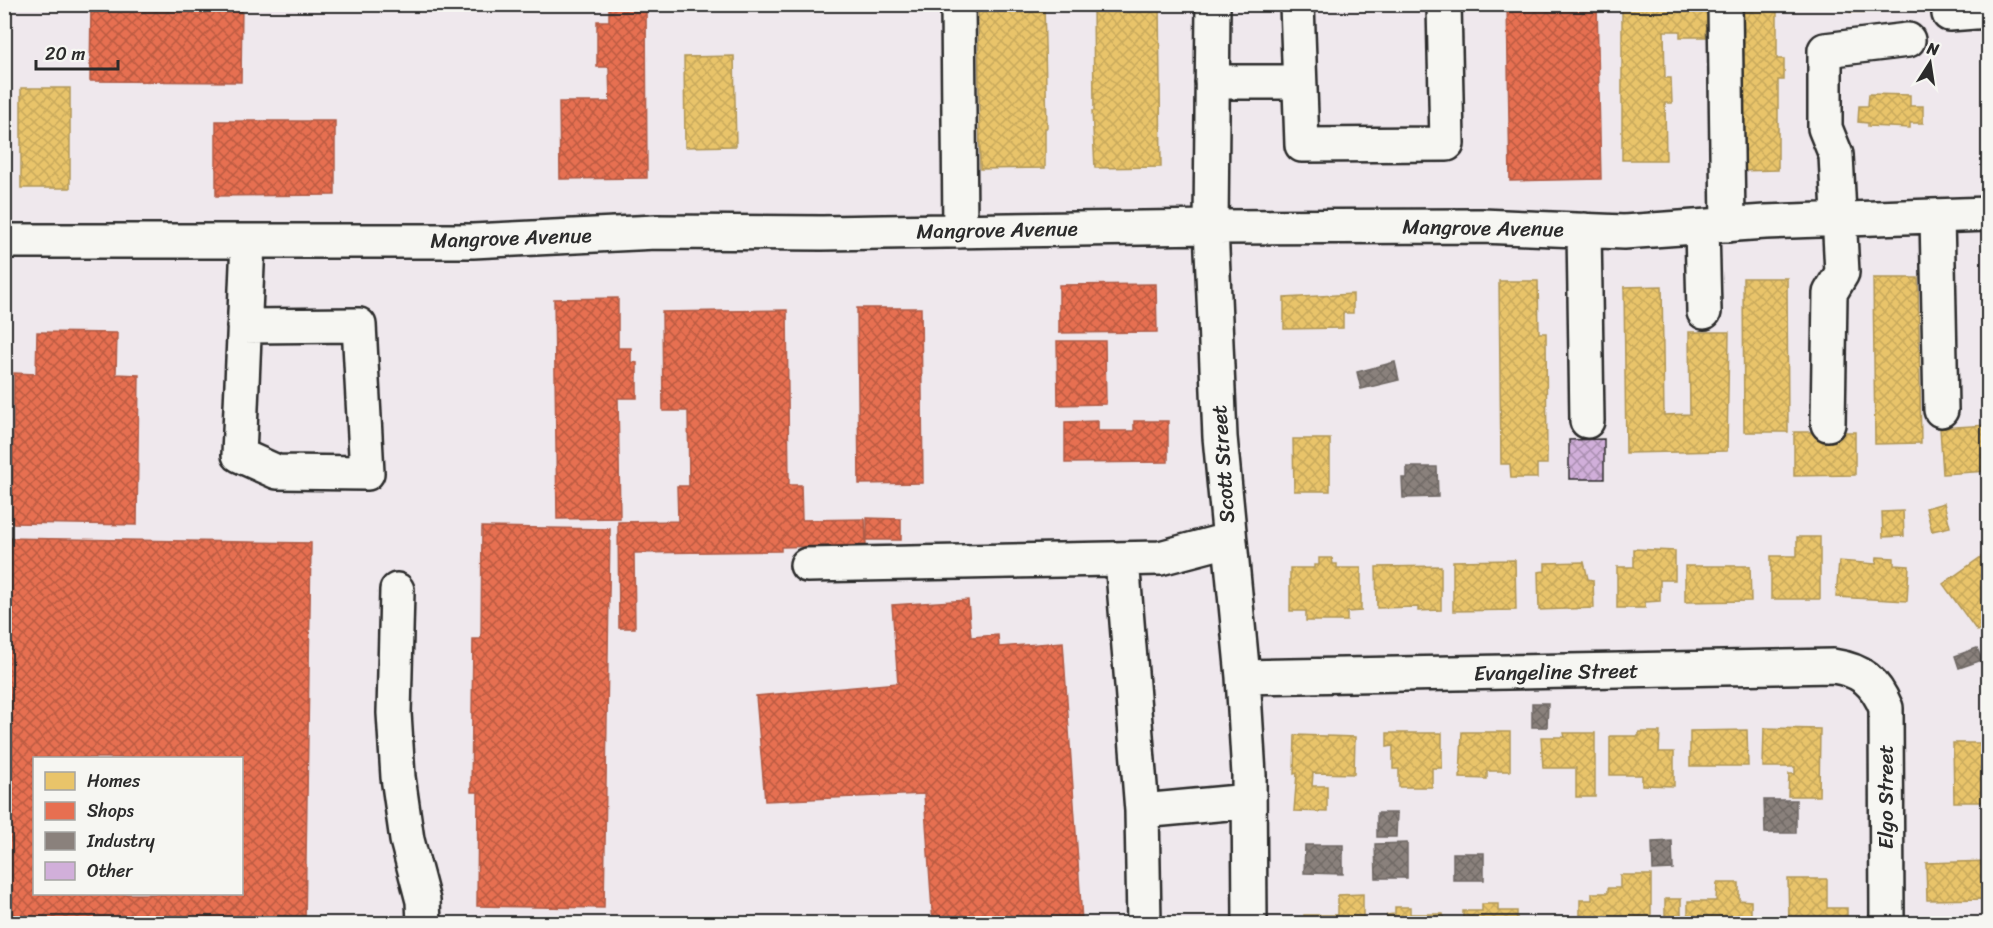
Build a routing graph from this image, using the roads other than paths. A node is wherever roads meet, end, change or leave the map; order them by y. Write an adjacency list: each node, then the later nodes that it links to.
1 (958, 4): 17 (street)
2 (1213, 4): 9 (street, Scott Street)
3 (1297, 4): 10 (street)
4 (1444, 4): 10 (street)
5 (1725, 4): 14 (street)
6 (1989, 11): 7 (street)
7 (1949, 14)
8 (1908, 40): 13 (street)
9 (1212, 82): 10 (street); 15 (street, Scott Street)
10 (1299, 82)
11 (1989, 214): 12 (street, Mangrove Avenue)
12 (1937, 216): 13 (street, Mangrove Avenue); 22 (street)
13 (1839, 220): 14 (street, Mangrove Avenue); 24 (street)
14 (1715, 226): 16 (street, Mangrove Avenue); 20 (street)
15 (1211, 227): 16 (street, Mangrove Avenue); 17 (street, Mangrove Avenue); 25 (street, Scott Street)
16 (1584, 230): 23 (street)
17 (960, 231): 19 (street, Mangrove Avenue)
18 (4, 241): 19 (street, Mangrove Avenue)
19 (248, 242): 21 (street)
20 (1704, 312)
21 (244, 326): 21 (street)
22 (1941, 410)
23 (1587, 421)
24 (1828, 424)
25 (1228, 540): 26 (street); 29 (street, Scott Street)
26 (1122, 559): 27 (street); 32 (street)
27 (807, 565)
28 (396, 590): 33 (street)
29 (1243, 677): 30 (street, Evangeline Street); 31 (street, Scott Street)
30 (1867, 677): 36 (street, Elgo Street)
31 (1249, 801): 32 (street); 35 (street, Scott Street)
32 (1142, 811): 34 (street)
33 (424, 924)
34 (1144, 924)
35 (1250, 924)
36 (1887, 924)

